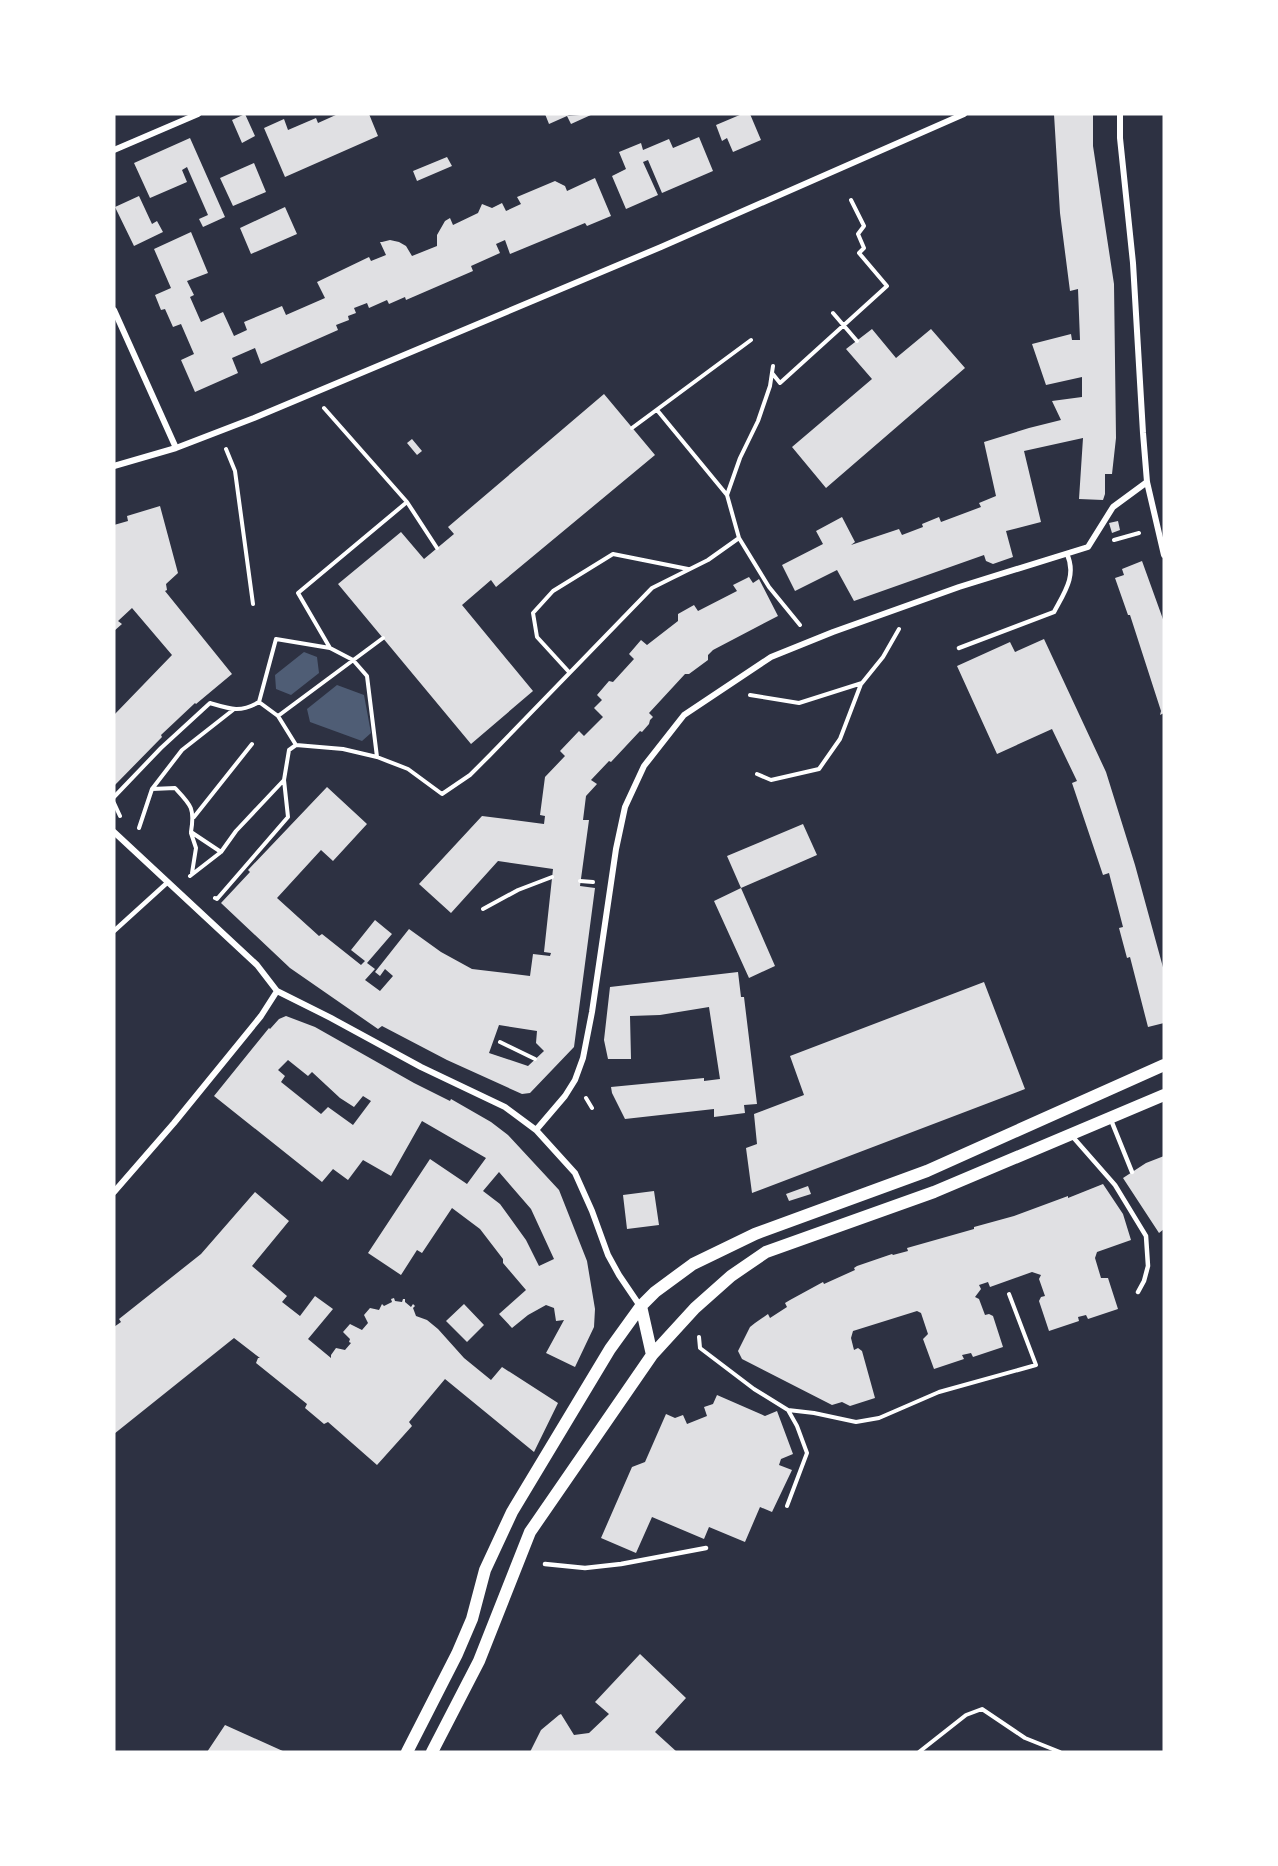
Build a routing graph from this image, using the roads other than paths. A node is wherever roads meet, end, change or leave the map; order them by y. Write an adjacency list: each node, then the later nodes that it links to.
1 (198, 114): 4 (street)
2 (964, 114): 6 (street)
3 (1120, 114): 8 (street)
4 (114, 150)
5 (114, 310): 6 (street)
6 (176, 448): 7 (street)
7 (114, 466)
8 (1148, 482): 9 (street); 10 (street)
9 (1067, 554): 11 (lane); 19 (street)
10 (1164, 555)
11 (959, 648)
12 (114, 832): 13 (street)
13 (168, 882): 14 (lane); 15 (street)
14 (114, 931)
15 (277, 992): 19 (street); 22 (street)
16 (1164, 1065): 24 (main road)
17 (1164, 1095): 18 (main road)
18 (1110, 1117): 20 (main road); 21 (lane)
19 (536, 1130): 24 (street)
20 (1071, 1134): 23 (lane); 25 (main road)
21 (1132, 1172)
22 (114, 1192)
23 (1138, 1292)
24 (641, 1306): 25 (main road); 28 (main road)
25 (652, 1355): 29 (main road)
26 (706, 1548): 27 (lane)
27 (545, 1564)
28 (407, 1752)
29 (432, 1752)

